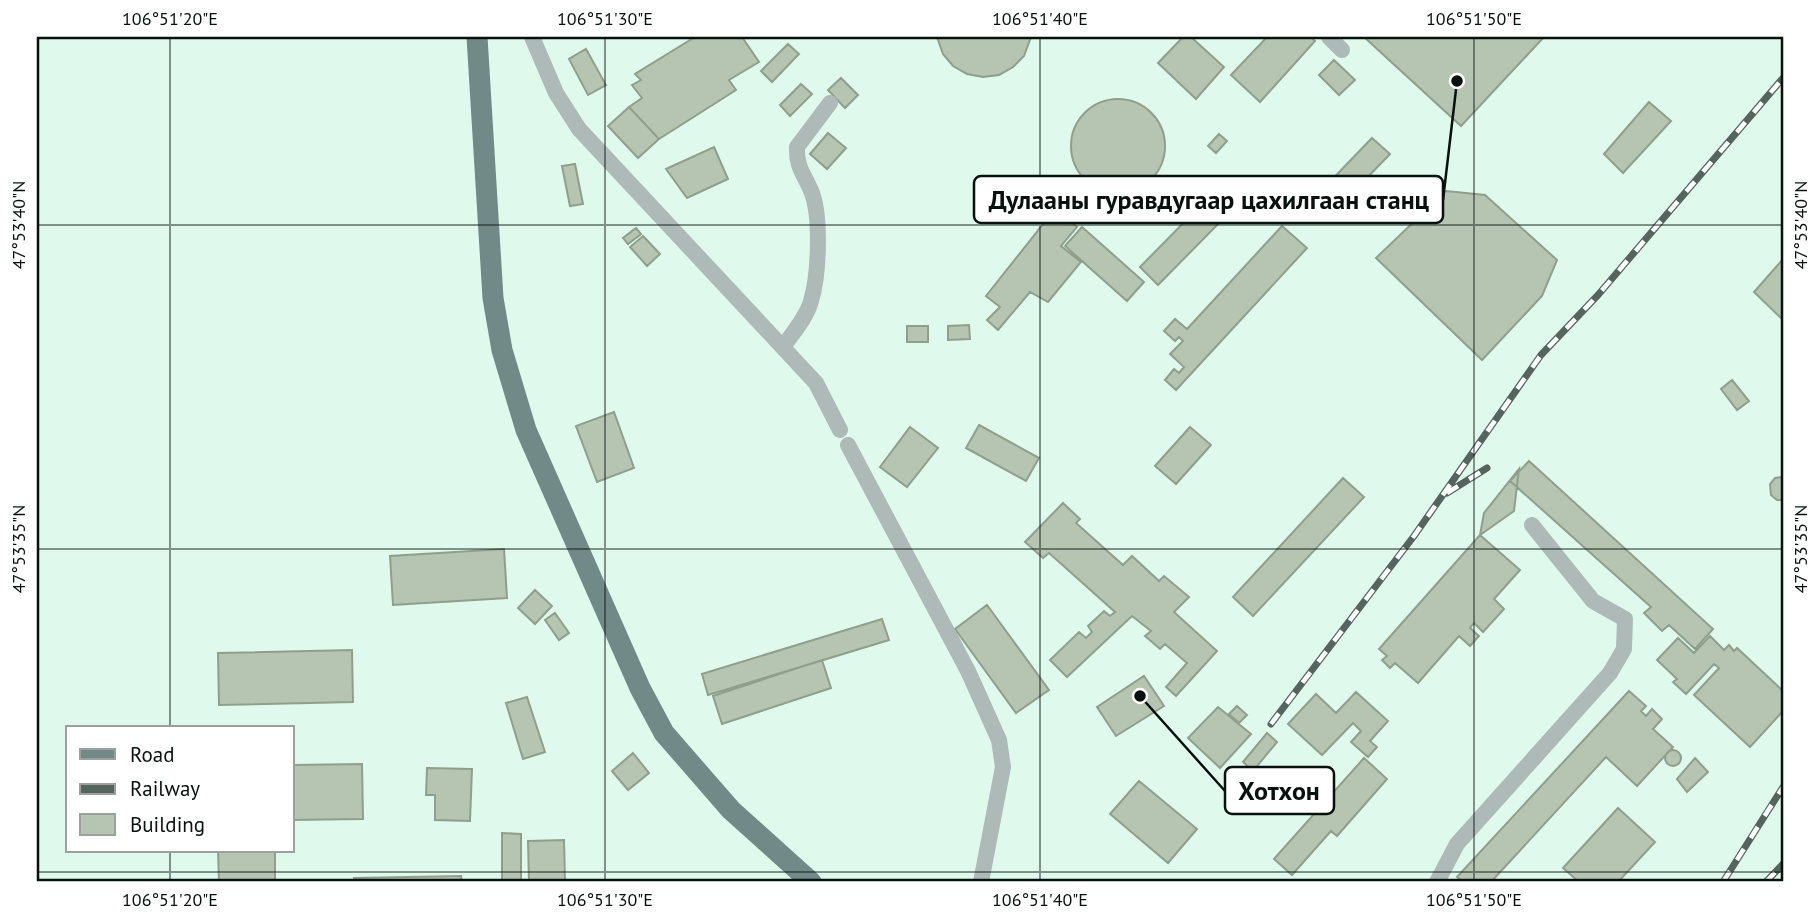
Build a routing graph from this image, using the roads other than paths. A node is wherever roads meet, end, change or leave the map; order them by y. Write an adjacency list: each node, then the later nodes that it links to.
1 (477, 37): 10 (main road)
2 (532, 37): 6 (street)
3 (1329, 37): 4 (street)
4 (1342, 50)
5 (830, 103): 6 (street)
6 (783, 348): 7 (street)
7 (841, 430)
8 (848, 445): 11 (street)
9 (1532, 526): 12 (street)
10 (811, 882)
11 (981, 882)
12 (1437, 882)

